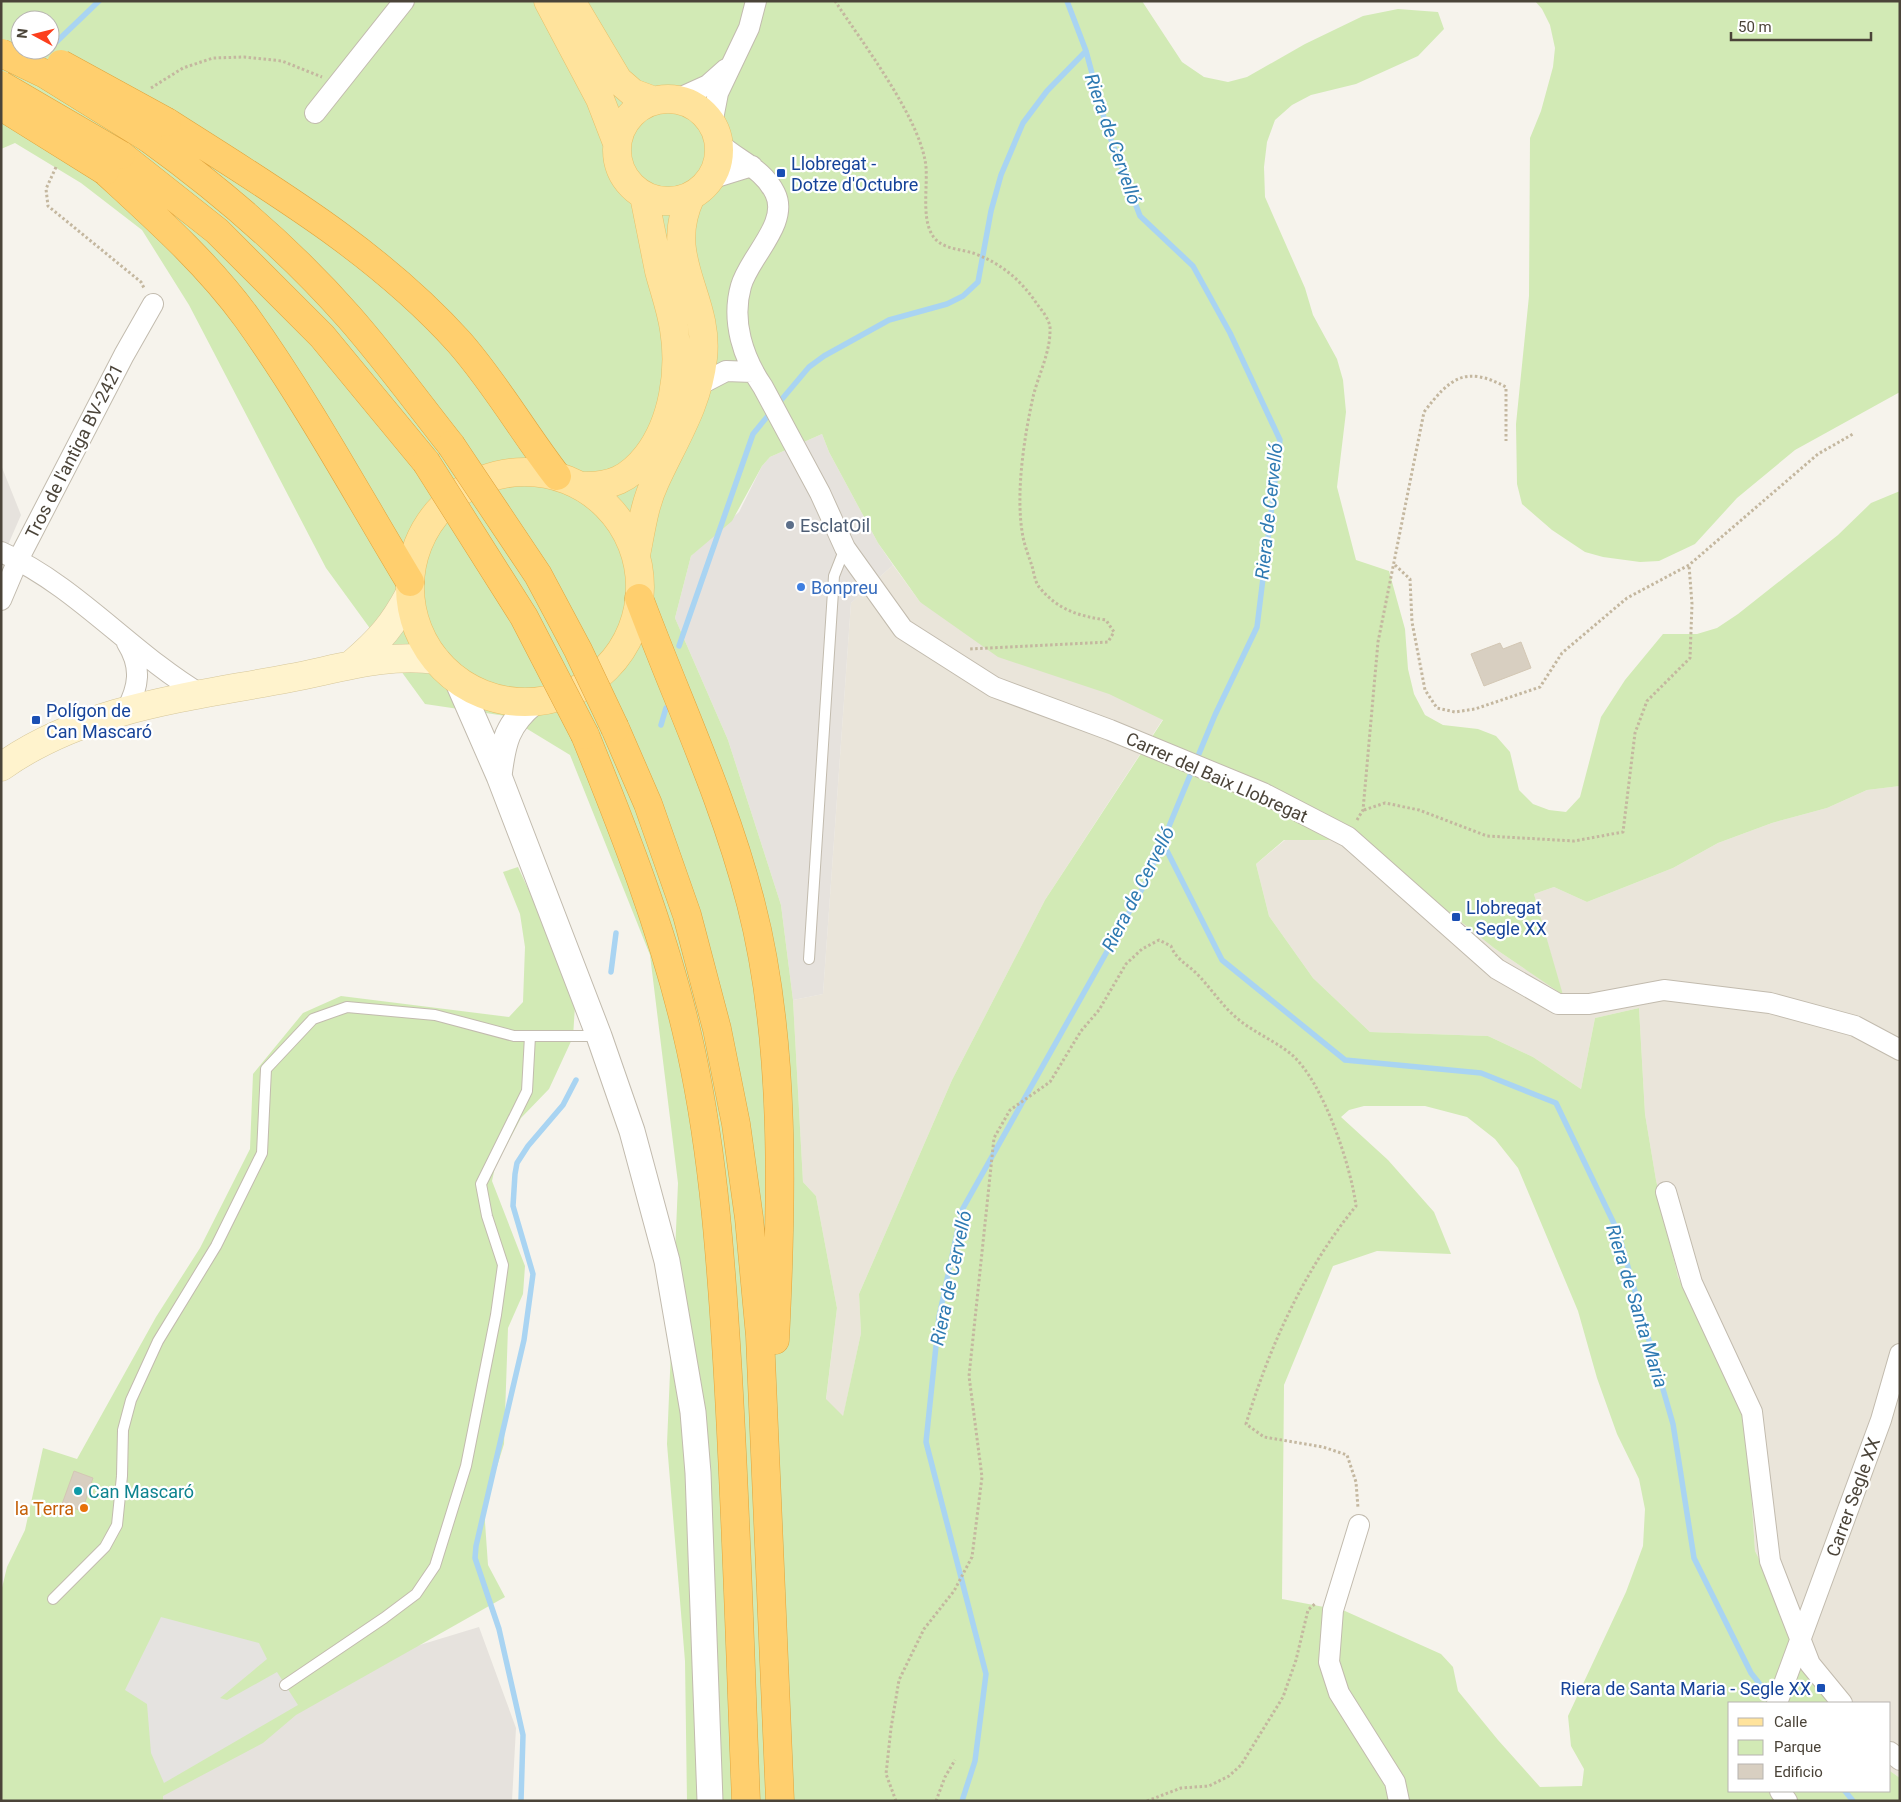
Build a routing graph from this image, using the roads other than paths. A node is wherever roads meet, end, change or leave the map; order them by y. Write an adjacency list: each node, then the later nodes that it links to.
1 (404, 1): 11 (street)
2 (548, 1): 14 (main road)
3 (570, 1): 9 (main road)
4 (756, 1): 7 (street)
5 (1, 53): 12 (highway, bridge)
6 (52, 60): 12 (highway, bridge)
7 (732, 65): 9 (street); 13 (street)
8 (1, 85): 15 (highway, bridge)
9 (665, 100): 13 (main road); 14 (main road)
10 (1, 106): 15 (highway, bridge)
11 (314, 113)
12 (157, 130): 22 (highway); 45 (highway, bridge)
13 (716, 133): 16 (street, Carrer del Baix Llobregat); 17 (main road)
14 (617, 143): 18 (main road)
15 (113, 163): 27 (highway); 53 (highway, bridge)
16 (752, 166): 17 (street); 20 (street, Carrer del Baix Llobregat)
17 (701, 188): 18 (main road); 21 (main road)
18 (644, 196): 23 (main road)
19 (153, 304): 26 (street, Tros de l'antiga BV-2421)
20 (758, 380): 21 (street); 24 (street, Carrer del Baix Llobregat)
21 (698, 385): 25 (main road)
22 (557, 476): 23 (main road); 27 (main road)
23 (582, 486): 25 (main road)
24 (845, 548): 39 (lane); 42 (street, Carrer del Baix Llobregat)
25 (636, 555): 28 (main road)
26 (10, 556): 29 (street, Tros de l'antiga BV-2421); 30 (street)
27 (410, 588): 31 (main road); 32 (main road)
28 (639, 598): 35 (main road); 45 (highway)
29 (1, 600)
30 (122, 635): 34 (street); 36 (street)
31 (436, 660): 32 (main road); 33 (main road)
32 (352, 664): 34 (main road)
33 (457, 680): 35 (main road); 38 (street)
34 (202, 695): 36 (main road)
35 (534, 702): 38 (street)
36 (126, 711): 37 (main road)
37 (1, 767)
38 (499, 776): 41 (street)
39 (809, 960)
40 (530, 1036): 41 (lane); 47 (lane); 49 (lane)
41 (599, 1036): 52 (street)
42 (1900, 1050)
43 (1666, 1192): 48 (street)
44 (1900, 1354): 48 (street, Carrer Segle XX)
45 (766, 1484): 54 (highway)
46 (1359, 1525): 55 (street)
47 (53, 1599)
48 (1802, 1638): 50 (street, Carrer Segle XX); 51 (street)
49 (285, 1685)
50 (1777, 1702)
51 (1841, 1702)
52 (710, 1801)
53 (746, 1801)
54 (780, 1801)
55 (1399, 1801)

